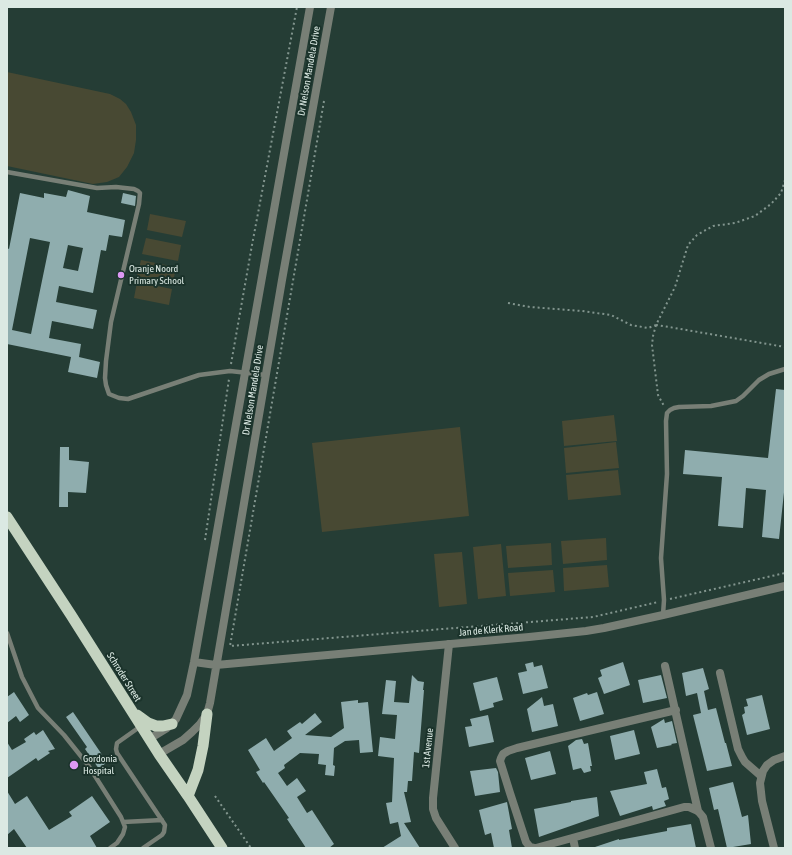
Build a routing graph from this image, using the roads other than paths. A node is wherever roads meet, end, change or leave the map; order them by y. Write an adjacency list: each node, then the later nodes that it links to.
1 (310, 7): 5 (street, Dr Nelson Mandela Drive)
2 (331, 7): 6 (street, Dr Nelson Mandela Drive)
3 (7, 172): 5 (lane)
4 (785, 370): 9 (lane)
5 (245, 373): 6 (lane); 12 (street, Dr Nelson Mandela Drive)
6 (266, 375): 13 (street, Dr Nelson Mandela Drive)
7 (7, 517): 16 (highway, Schroder Street)
8 (785, 586): 9 (street, Jan de Klerk Road)
9 (663, 615): 11 (street, Jan de Klerk Road)
10 (7, 634): 28 (lane)
11 (449, 644): 13 (street, Jan de Klerk Road); 33 (street, 1st Avenue)
12 (194, 662): 13 (street, Jan de Klerk Road); 19 (street, Dr Nelson Mandela Drive)
13 (216, 664): 18 (street, Dr Nelson Mandela Drive)
14 (665, 666): 17 (street)
15 (720, 673): 24 (street)
16 (129, 708): 19 (highway); 20 (highway, Schroder Street)
17 (676, 710): 26 (street); 34 (street)
18 (207, 714): 22 (street, Dr Nelson Mandela Drive); 25 (highway)
19 (172, 724): 21 (street, Dr Nelson Mandela Drive)
20 (141, 726): 21 (highway, Schroder Street); 27 (lane)
21 (149, 738): 22 (highway, Schroder Street)
22 (159, 754): 25 (highway, Schroder Street)
23 (785, 756): 24 (street)
24 (761, 776): 37 (street)
25 (188, 796): 32 (highway, Schroder Street)
26 (698, 811): 29 (street); 36 (street)
27 (162, 820): 28 (lane); 31 (lane)
28 (123, 822): 30 (lane)
29 (573, 838): 34 (street); 35 (street)
30 (110, 848)
31 (143, 848)
32 (222, 848)
33 (455, 848)
34 (535, 848)
35 (575, 848)
36 (711, 848)
37 (774, 848)

